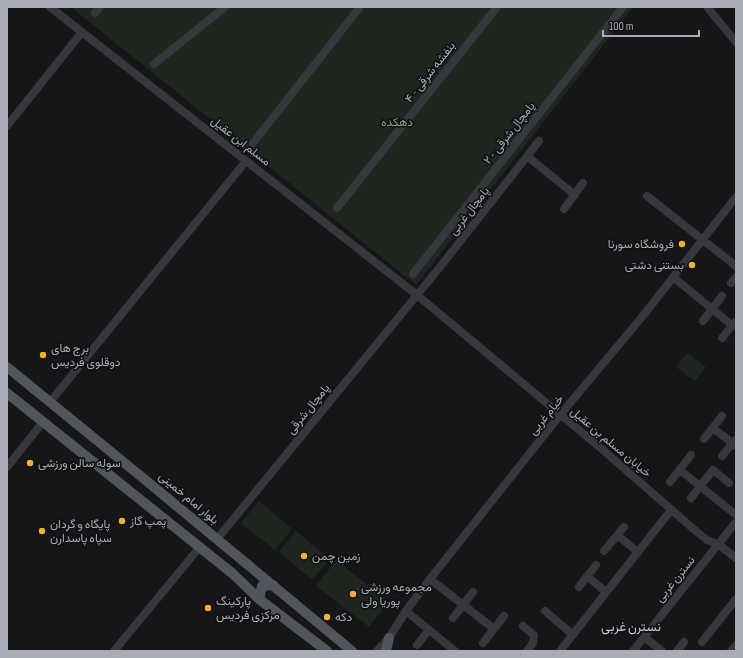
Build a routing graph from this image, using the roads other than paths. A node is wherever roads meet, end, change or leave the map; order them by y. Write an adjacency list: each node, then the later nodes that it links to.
1 (50, 7): 7 (street, مسلم ابن عقیل)
2 (225, 7): 9 (street)
3 (360, 7): 12 (street)
4 (497, 7): 19 (street, بنفشه شرقی - ۴)
5 (623, 7): 23 (street, پامچال شرقی - ۲)
6 (708, 7): 8 (street)
7 (82, 32): 10 (street); 14 (street, مسلم ابن عقیل)
8 (736, 42)
9 (154, 64)
10 (7, 126)
11 (539, 141): 13 (street, پامچال غربی)
12 (253, 143)
13 (527, 156): 16 (street); 25 (street, پامچال غربی)
14 (246, 161): 25 (street, مسلم ابن عقیل); 33 (street)
15 (583, 182): 16 (street)
16 (575, 195): 20 (street)
17 (647, 196): 21 (street)
18 (736, 197): 21 (street, خیام غربی)
19 (337, 208)
20 (564, 210)
21 (702, 240): 22 (street); 24 (street, خیام غربی)
22 (736, 266)
23 (413, 274)
24 (673, 278): 27 (street); 34 (street, خیام غربی)
25 (417, 295): 34 (street, خیابان مسلم بن عقیل); 53 (street, پامچال شرقی)
26 (722, 296): 27 (street)
27 (712, 309): 28 (street); 29 (street)
28 (703, 321)
29 (734, 324): 30 (street)
30 (722, 338)
31 (7, 367): 33 (main road, بلوار امام خمینی)
32 (7, 393): 36 (main road)
33 (50, 402): 53 (main road, بلوار امام خمینی)
34 (560, 415): 48 (street, خیابان مسلم بن عقیل); 61 (street, خیام غربی)
35 (722, 416): 37 (street)
36 (43, 422): 42 (street); 55 (main road)
37 (713, 428): 38 (street); 39 (street)
38 (704, 439)
39 (735, 443): 41 (street)
40 (691, 455): 43 (street)
41 (722, 456)
42 (7, 466)
43 (680, 470): 44 (street); 46 (street)
44 (670, 482)
45 (729, 483): 46 (street)
46 (700, 486): 47 (street); 49 (street)
47 (691, 498)
48 (671, 510): 54 (street, خیابان مسلم بن عقیل); 57 (street)
49 (736, 515)
50 (736, 522): 54 (street, نسترن غربی)
51 (624, 527): 52 (street)
52 (617, 535): 56 (street); 57 (street)
53 (216, 538): 62 (main road, بلوار امام خمینی)
54 (718, 544): 58 (street, خیابان مسلم بن عقیل); 77 (street, نسترن غربی)
55 (200, 548): 67 (main road); 84 (street)
56 (604, 551)
57 (638, 552): 65 (street)
58 (736, 558)
59 (596, 565): 60 (street)
60 (587, 576): 63 (street); 65 (street)
61 (430, 578): 68 (street); 69 (street, خیام غربی)
62 (273, 585): 67 (main road); 86 (main road, بلوار امام خمینی)
63 (580, 587)
64 (473, 592): 68 (street)
65 (606, 592): 76 (street)
66 (736, 598): 81 (street)
67 (259, 599): 85 (main road)
68 (463, 605): 72 (street); 74 (street)
69 (406, 611): 75 (street); 78 (street, خیام غربی)
70 (545, 611): 76 (street)
71 (504, 616): 74 (street)
72 (453, 618)
73 (523, 626): 90 (street)
74 (494, 629): 79 (street)
75 (429, 630): 82 (street); 89 (street)
76 (573, 635): 91 (street)
77 (644, 637): 92 (street, نسترن غربی); 93 (street)
78 (389, 638): 87 (street, خیام غربی); 88 (main road)
79 (483, 642)
80 (684, 642): 94 (street)
81 (702, 642)
82 (416, 645)
83 (736, 645): 95 (street)
84 (114, 651)
85 (327, 651)
86 (352, 651)
87 (378, 651)
88 (386, 651)
89 (455, 651)
90 (527, 651)
91 (560, 651)
92 (633, 651)
93 (662, 651)
94 (677, 651)
95 (731, 651)

